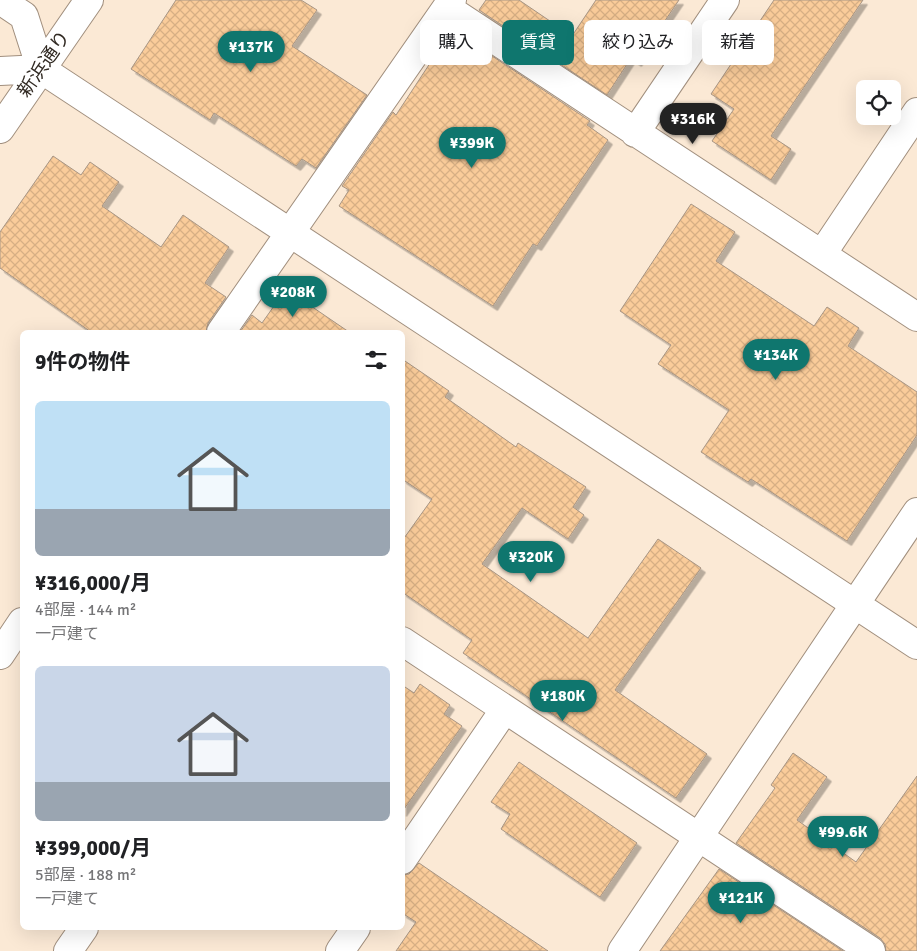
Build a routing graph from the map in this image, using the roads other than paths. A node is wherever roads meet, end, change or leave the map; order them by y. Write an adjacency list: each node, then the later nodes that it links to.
1 (0, 0): 5 (street)
2 (89, 0): 5 (street, 新浜通り)
3 (725, 0): 9 (street)
4 (450, 4): 9 (street); 10 (street)
5 (41, 69): 6 (street); 8 (street, 新浜通り); 10 (street)
6 (0, 71)
7 (917, 112): 11 (street)
8 (0, 129)
9 (635, 133): 11 (street)
10 (290, 232): 13 (street); 15 (street)
11 (822, 254): 12 (street)
12 (917, 317)
13 (222, 330)
14 (917, 512): 15 (street)
15 (856, 606): 18 (street); 21 (street)
16 (20, 625): 19 (street)
17 (405, 643): 20 (street)
18 (917, 645)
19 (0, 655)
20 (506, 709): 21 (street); 22 (street)
21 (700, 837): 27 (street); 28 (street)
22 (405, 856)
23 (83, 930): 25 (street)
24 (355, 930): 26 (street)
25 (68, 951)
26 (340, 951)
27 (622, 951)
28 (870, 951)

